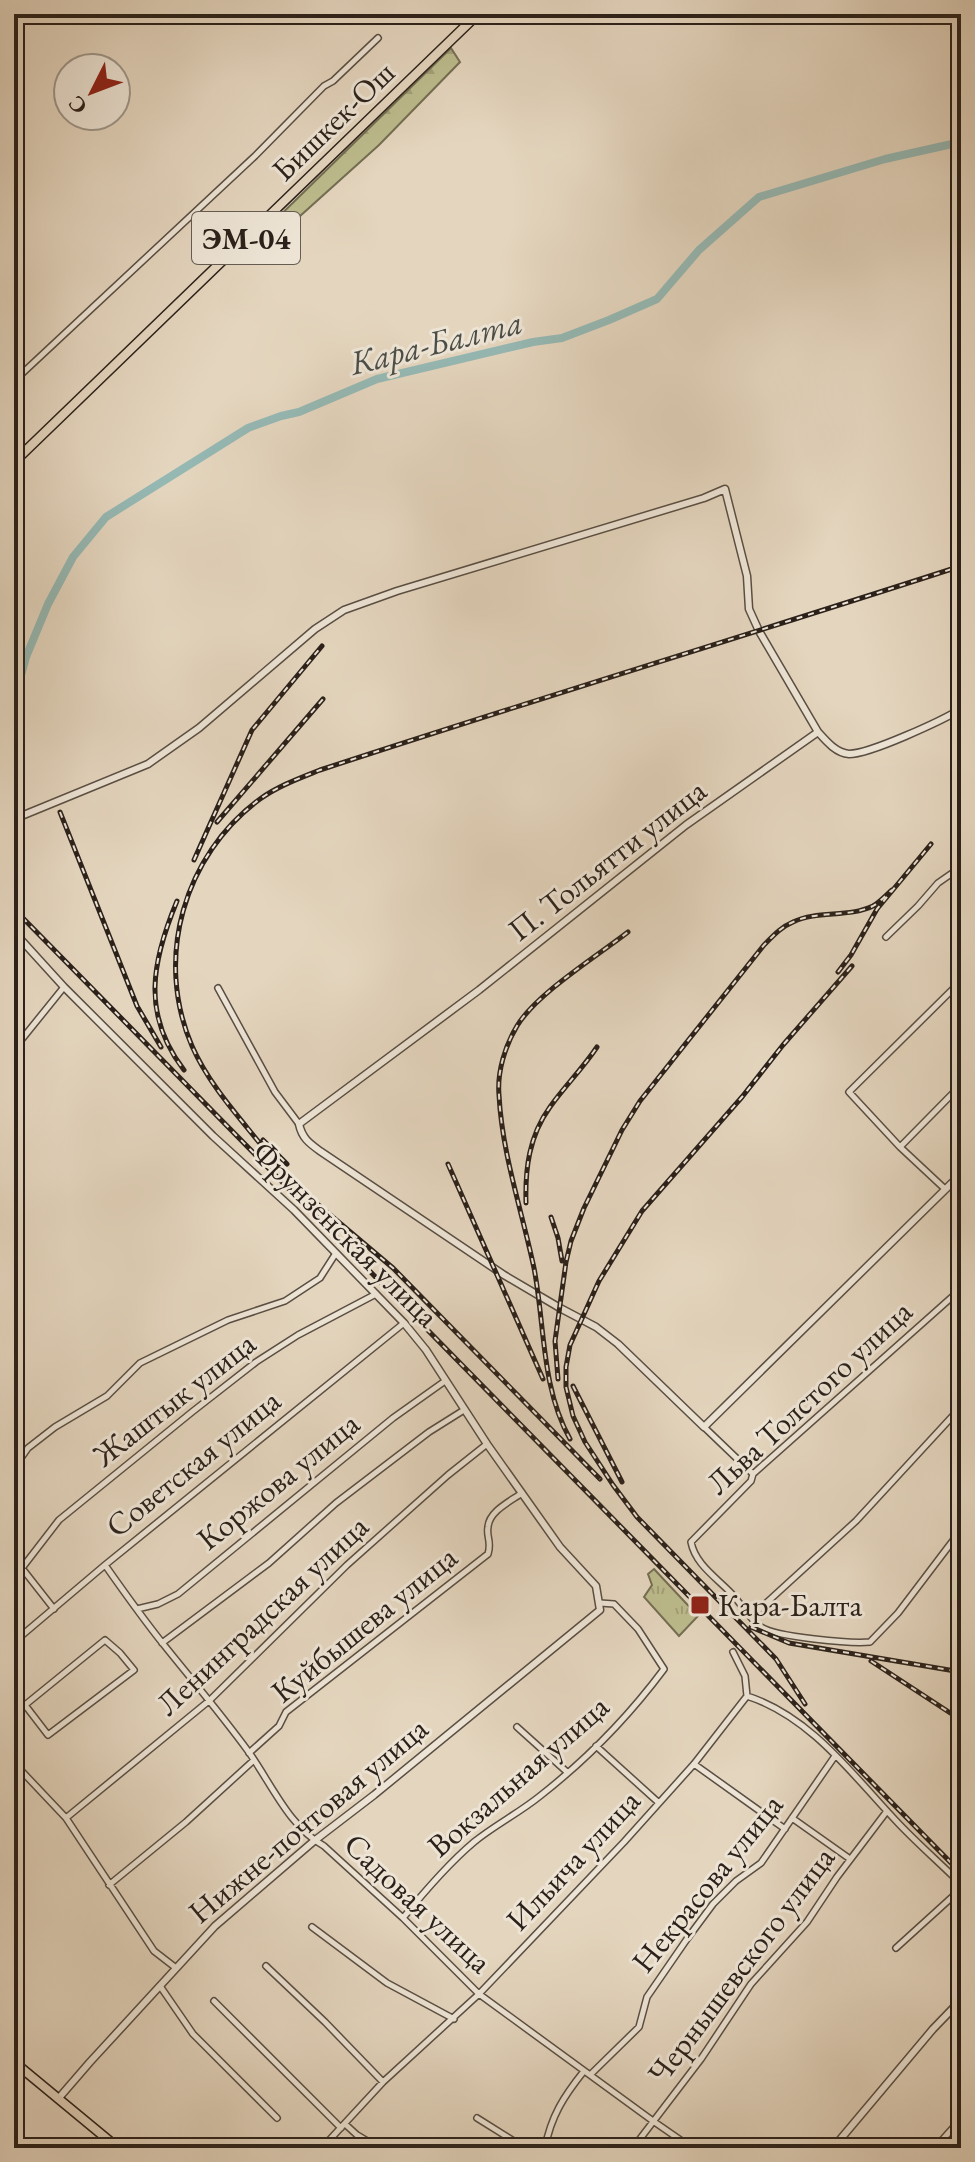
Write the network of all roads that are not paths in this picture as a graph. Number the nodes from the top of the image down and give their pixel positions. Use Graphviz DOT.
graph roads {
  1 [pos="478,14"];
  2 [pos="378,38"];
  3 [pos="14,381"];
  4 [pos="14,462"];
  5 [pos="961,709"];
  6 [pos="818,732"];
  7 [pos="14,819"];
  8 [pos="961,867"];
  9 [pos="14,932"];
  10 [pos="886,937"];
  11 [pos="961,981"];
  12 [pos="64,987"];
  13 [pos="218,988"];
  14 [pos="14,1049"];
  15 [pos="961,1085"];
  16 [pos="299,1124"];
  17 [pos="900,1147"];
  18 [pos="961,1174"];
  19 [pos="945,1189"];
  20 [pos="337,1252"];
  21 [pos="961,1289"];
  22 [pos="377,1293"];
  23 [pos="404,1323"];
  24 [pos="445,1381"];
  25 [pos="961,1407"];
  26 [pos="464,1410"];
  27 [pos="704,1427"];
  28 [pos="487,1444"];
  29 [pos="14,1468"];
  30 [pos="753,1474"];
  31 [pos="522,1493"];
  32 [pos="961,1530"];
  33 [pos="14,1558"];
  34 [pos="105,1565"];
  35 [pos="22,1568"];
  36 [pos="600,1603"];
  37 [pos="54,1609"];
  38 [pos="137,1609"];
  39 [pos="751,1617"];
  40 [pos="14,1642"];
  41 [pos="162,1643"];
  42 [pos="733,1652"];
  43 [pos="664,1669"];
  44 [pos="747,1696"];
  45 [pos="210,1700"];
  46 [pos="25,1705"];
  47 [pos="14,1714"];
  48 [pos="517,1727"];
  49 [pos="596,1746"];
  50 [pos="249,1753"];
  51 [pos="835,1756"];
  52 [pos="254,1760"];
  53 [pos="14,1763"];
  54 [pos="694,1764"];
  55 [pos="567,1772"];
  56 [pos="659,1803"];
  57 [pos="887,1811"];
  58 [pos="66,1818"];
  59 [pos="792,1818"];
  60 [pos="785,1829"];
  61 [pos="314,1841"];
  62 [pos="850,1859"];
  63 [pos="109,1885"];
  64 [pos="961,1886"];
  65 [pos="403,1918"];
  66 [pos="312,1927"];
  67 [pos="896,1948"];
  68 [pos="266,1966"];
  69 [pos="176,1968"];
  70 [pos="160,1986"];
  71 [pos="479,1994"];
  72 [pos="961,2000"];
  73 [pos="214,2001"];
  74 [pos="454,2019"];
  75 [pos="14,2062"];
  76 [pos="587,2073"];
  77 [pos="383,2082"];
  78 [pos="61,2096"];
  79 [pos="277,2118"];
  80 [pos="477,2118"];
  81 [pos="961,2119"];
  82 [pos="653,2121"];
  83 [pos="343,2126"];
  84 [pos="118,2148"];
  85 [pos="322,2148"];
  86 [pos="379,2148"];
  87 [pos="525,2148"];
  88 [pos="545,2148"];
  89 [pos="633,2148"];
  90 [pos="692,2148"];
  91 [pos="833,2148"];
  92 [pos="935,2148"];
  1 -- 4 [label="highway, Бишкек-Ош / ЭМ-04"];
  2 -- 3 [label="street"];
  5 -- 6 [label="street"];
  6 -- 7 [label="street"];
  6 -- 16 [label="street, П. Тольятти улица"];
  8 -- 10 [label="street"];
  9 -- 12 [label="street, Фрунзенская улица"];
  11 -- 17 [label="street"];
  12 -- 14 [label="street"];
  12 -- 20 [label="street, Фрунзенская улица"];
  13 -- 16 [label="street"];
  15 -- 17 [label="street"];
  16 -- 27 [label="street"];
  17 -- 19 [label="street"];
  18 -- 19 [label="street"];
  19 -- 27 [label="street"];
  20 -- 22 [label="street, Фрунзенская улица"];
  20 -- 29 [label="street"];
  21 -- 30 [label="street, Льва Толстого улица"];
  22 -- 23 [label="street, Фрунзенская улица"];
  22 -- 35 [label="street, Жаштык улица"];
  23 -- 24 [label="street, Фрунзенская улица"];
  23 -- 34 [label="street, Советская улица"];
  24 -- 26 [label="street, Фрунзенская улица"];
  24 -- 38 [label="street, Коржова улица"];
  25 -- 39 [label="street"];
  26 -- 28 [label="street, Фрунзенская улица"];
  26 -- 41 [label="street"];
  27 -- 30 [label="street"];
  28 -- 31 [label="street, Фрунзенская улица"];
  28 -- 45 [label="street, Ленинградская улица"];
  30 -- 39 [label="street, Льва Толстого улица"];
  31 -- 36 [label="street, Фрунзенская улица"];
  31 -- 50 [label="street, Куйбышева улица"];
  32 -- 39 [label="street"];
  33 -- 35 [label="street"];
  34 -- 37 [label="street, Советская улица"];
  34 -- 38 [label="street, Садовая улица"];
  35 -- 37 [label="street"];
  36 -- 43 [label="street, Фрунзенская улица"];
  36 -- 61 [label="street, Нижне-почтовая улица"];
  37 -- 40 [label="street, Советская улица"];
  38 -- 41 [label="street, Садовая улица"];
  41 -- 45 [label="street, Садовая улица"];
  42 -- 44 [label="street"];
  43 -- 49 [label="street, Вокзальная улица"];
  44 -- 51 [label="street"];
  44 -- 54 [label="street, Ильича улица"];
  45 -- 50 [label="street, Садовая улица"];
  45 -- 58 [label="street, Ленинградская улица"];
  46 -- 46 [label="street"];
  46 -- 47 [label="street"];
  48 -- 55 [label="street"];
  49 -- 55 [label="street, Вокзальная улица"];
  49 -- 56 [label="street"];
  50 -- 52 [label="street, Садовая улица"];
  51 -- 57 [label="street"];
  51 -- 59 [label="street, Некрасова улица"];
  52 -- 61 [label="street, Садовая улица"];
  52 -- 63 [label="street"];
  53 -- 58 [label="street"];
  54 -- 56 [label="street, Ильича улица"];
  54 -- 60 [label="street"];
  55 -- 65 [label="street, Вокзальная улица"];
  56 -- 71 [label="street, Ильича улица"];
  57 -- 62 [label="street, Чернышевского улица"];
  57 -- 64 [label="street"];
  58 -- 63 [label="street"];
  59 -- 60 [label="street, Некрасова улица"];
  59 -- 62 [label="street"];
  60 -- 76 [label="street, Некрасова улица"];
  61 -- 65 [label="street, Садовая улица"];
  61 -- 69 [label="street, Нижне-почтовая улица"];
  62 -- 82 [label="street, Чернышевского улица"];
  63 -- 69 [label="street"];
  64 -- 67 [label="street"];
  65 -- 71 [label="street, Садовая улица"];
  66 -- 74 [label="street"];
  68 -- 77 [label="street"];
  69 -- 70 [label="street, Нижне-почтовая улица"];
  70 -- 78 [label="street, Нижне-почтовая улица"];
  70 -- 79 [label="street"];
  71 -- 74 [label="street, Ильича улица"];
  71 -- 76 [label="street, Садовая улица"];
  72 -- 91 [label="street"];
  73 -- 83 [label="street"];
  74 -- 77 [label="street, Ильича улица"];
  75 -- 78 [label="highway"];
  76 -- 82 [label="street, Садовая улица"];
  76 -- 88 [label="street, Некрасова улица"];
  77 -- 83 [label="street, Ильича улица"];
  78 -- 84 [label="highway"];
  80 -- 87 [label="street"];
  81 -- 92 [label="street"];
  82 -- 89 [label="street, Чернышевского улица"];
  82 -- 90 [label="street, Садовая улица"];
  83 -- 85 [label="street, Ильича улица"];
  83 -- 86 [label="street"];
}
